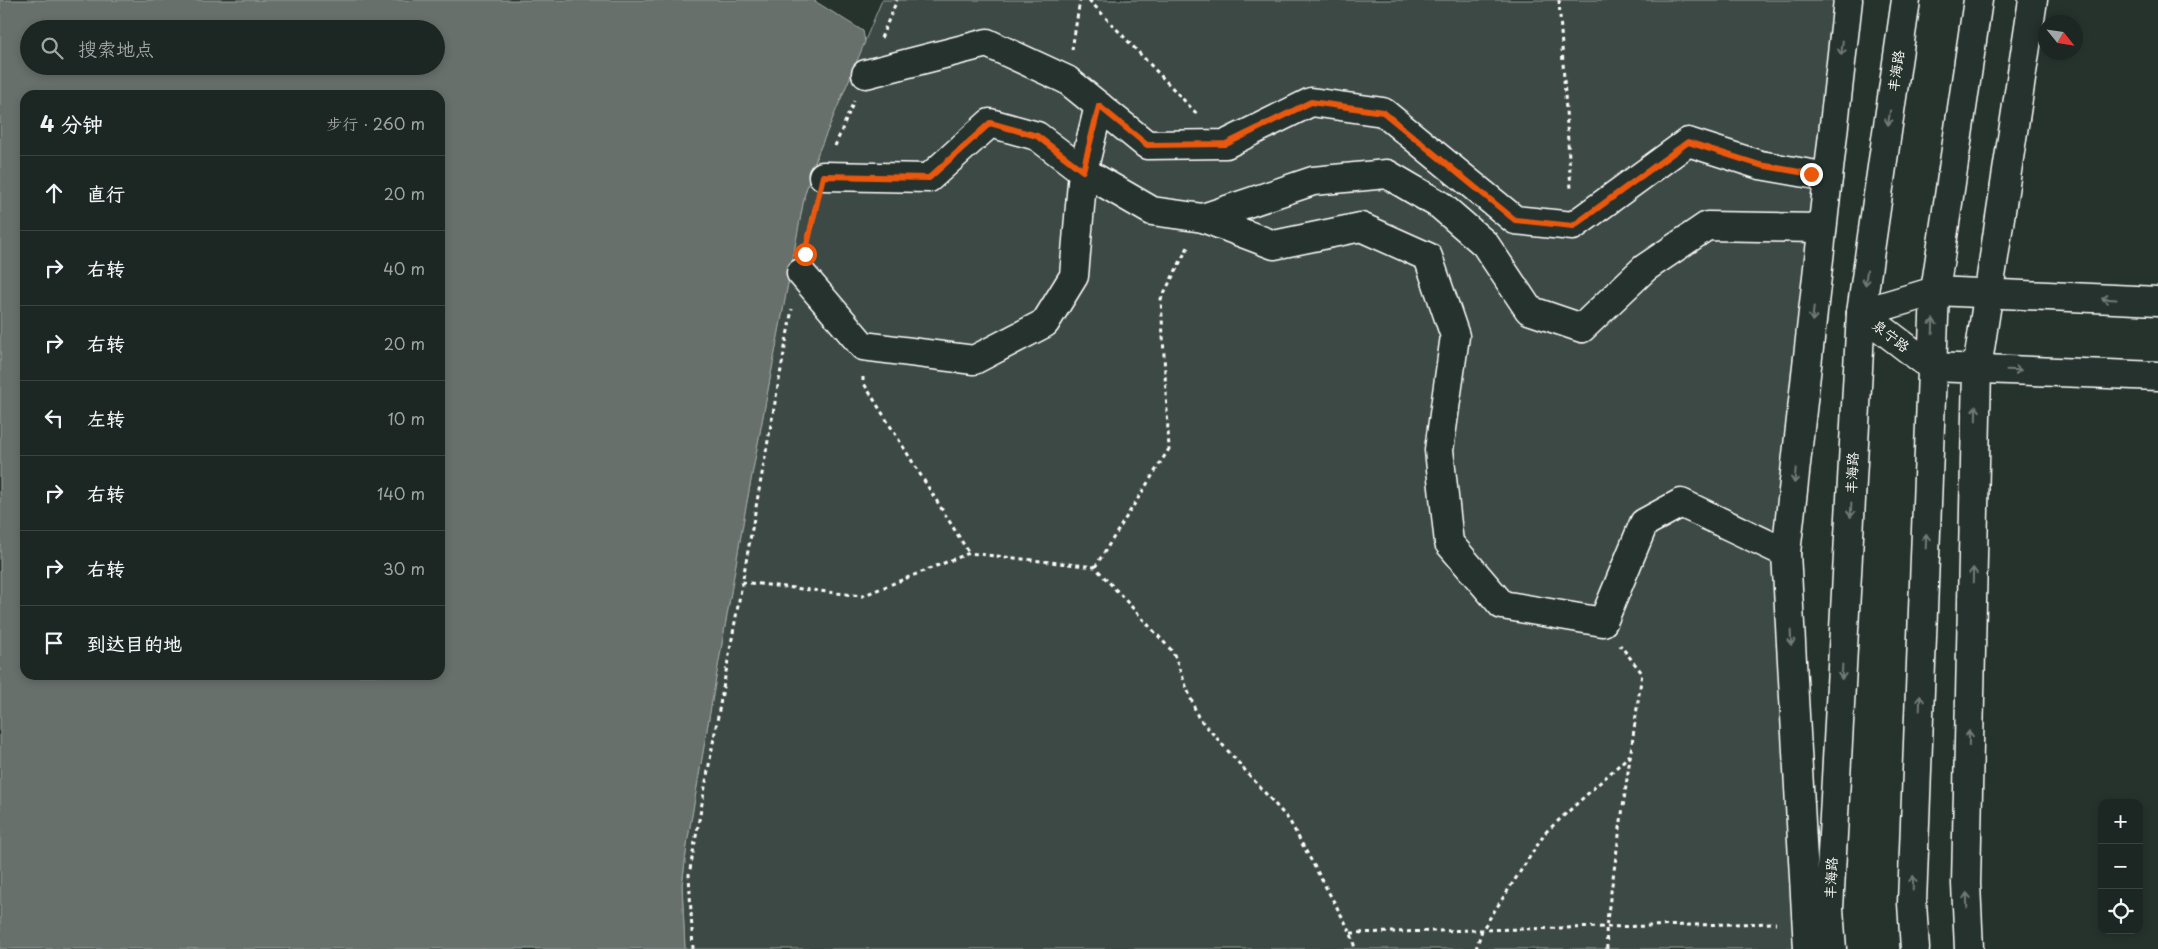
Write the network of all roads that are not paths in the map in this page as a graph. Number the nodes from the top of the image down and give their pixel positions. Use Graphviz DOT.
graph roads {
  1 [pos="1848,0"];
  2 [pos="1906,0"];
  3 [pos="1978,0"];
  4 [pos="2033,0"];
  5 [pos="866,74"];
  6 [pos="1099,106"];
  7 [pos="1083,171"];
  8 [pos="823,176"];
  9 [pos="1828,177"];
  10 [pos="1203,218"];
  11 [pos="1822,228"];
  12 [pos="801,273"];
  13 [pos="1935,291"];
  14 [pos="1989,293"];
  15 [pos="2158,302"];
  16 [pos="1861,313"];
  17 [pos="1932,367"];
  18 [pos="1977,369"];
  19 [pos="2158,376"];
  20 [pos="1786,553"];
  21 [pos="1808,949"];
  22 [pos="1832,949"];
  23 [pos="1915,949"];
  24 [pos="1969,949"];
  1 -- 9 [label="street, one-way"];
  2 -- 16 [label="street, 丰海路, one-way"];
  3 -- 13 [label="street"];
  4 -- 14 [label="street"];
  5 -- 6 [label="street"];
  6 -- 7 [label="street"];
  6 -- 9 [label="street"];
  7 -- 8 [label="street"];
  7 -- 10 [label="street"];
  7 -- 12 [label="street"];
  9 -- 11 [label="street"];
  10 -- 11 [label="street"];
  10 -- 20 [label="street"];
  11 -- 20 [label="street, one-way"];
  13 -- 14 [label="street, 泉宁路"];
  13 -- 16 [label="street, 泉宁路"];
  17 -- 13 [label="street, one-way"];
  15 -- 14 [label="street, 泉宁路, one-way"];
  14 -- 18 [label="street"];
  16 -- 17 [label="street, 泉宁路"];
  16 -- 22 [label="street, 丰海路, one-way"];
  17 -- 18 [label="street"];
  23 -- 17 [label="street, one-way"];
  18 -- 19 [label="street, one-way"];
  24 -- 18 [label="street, one-way"];
  20 -- 21 [label="street, one-way"];
}
